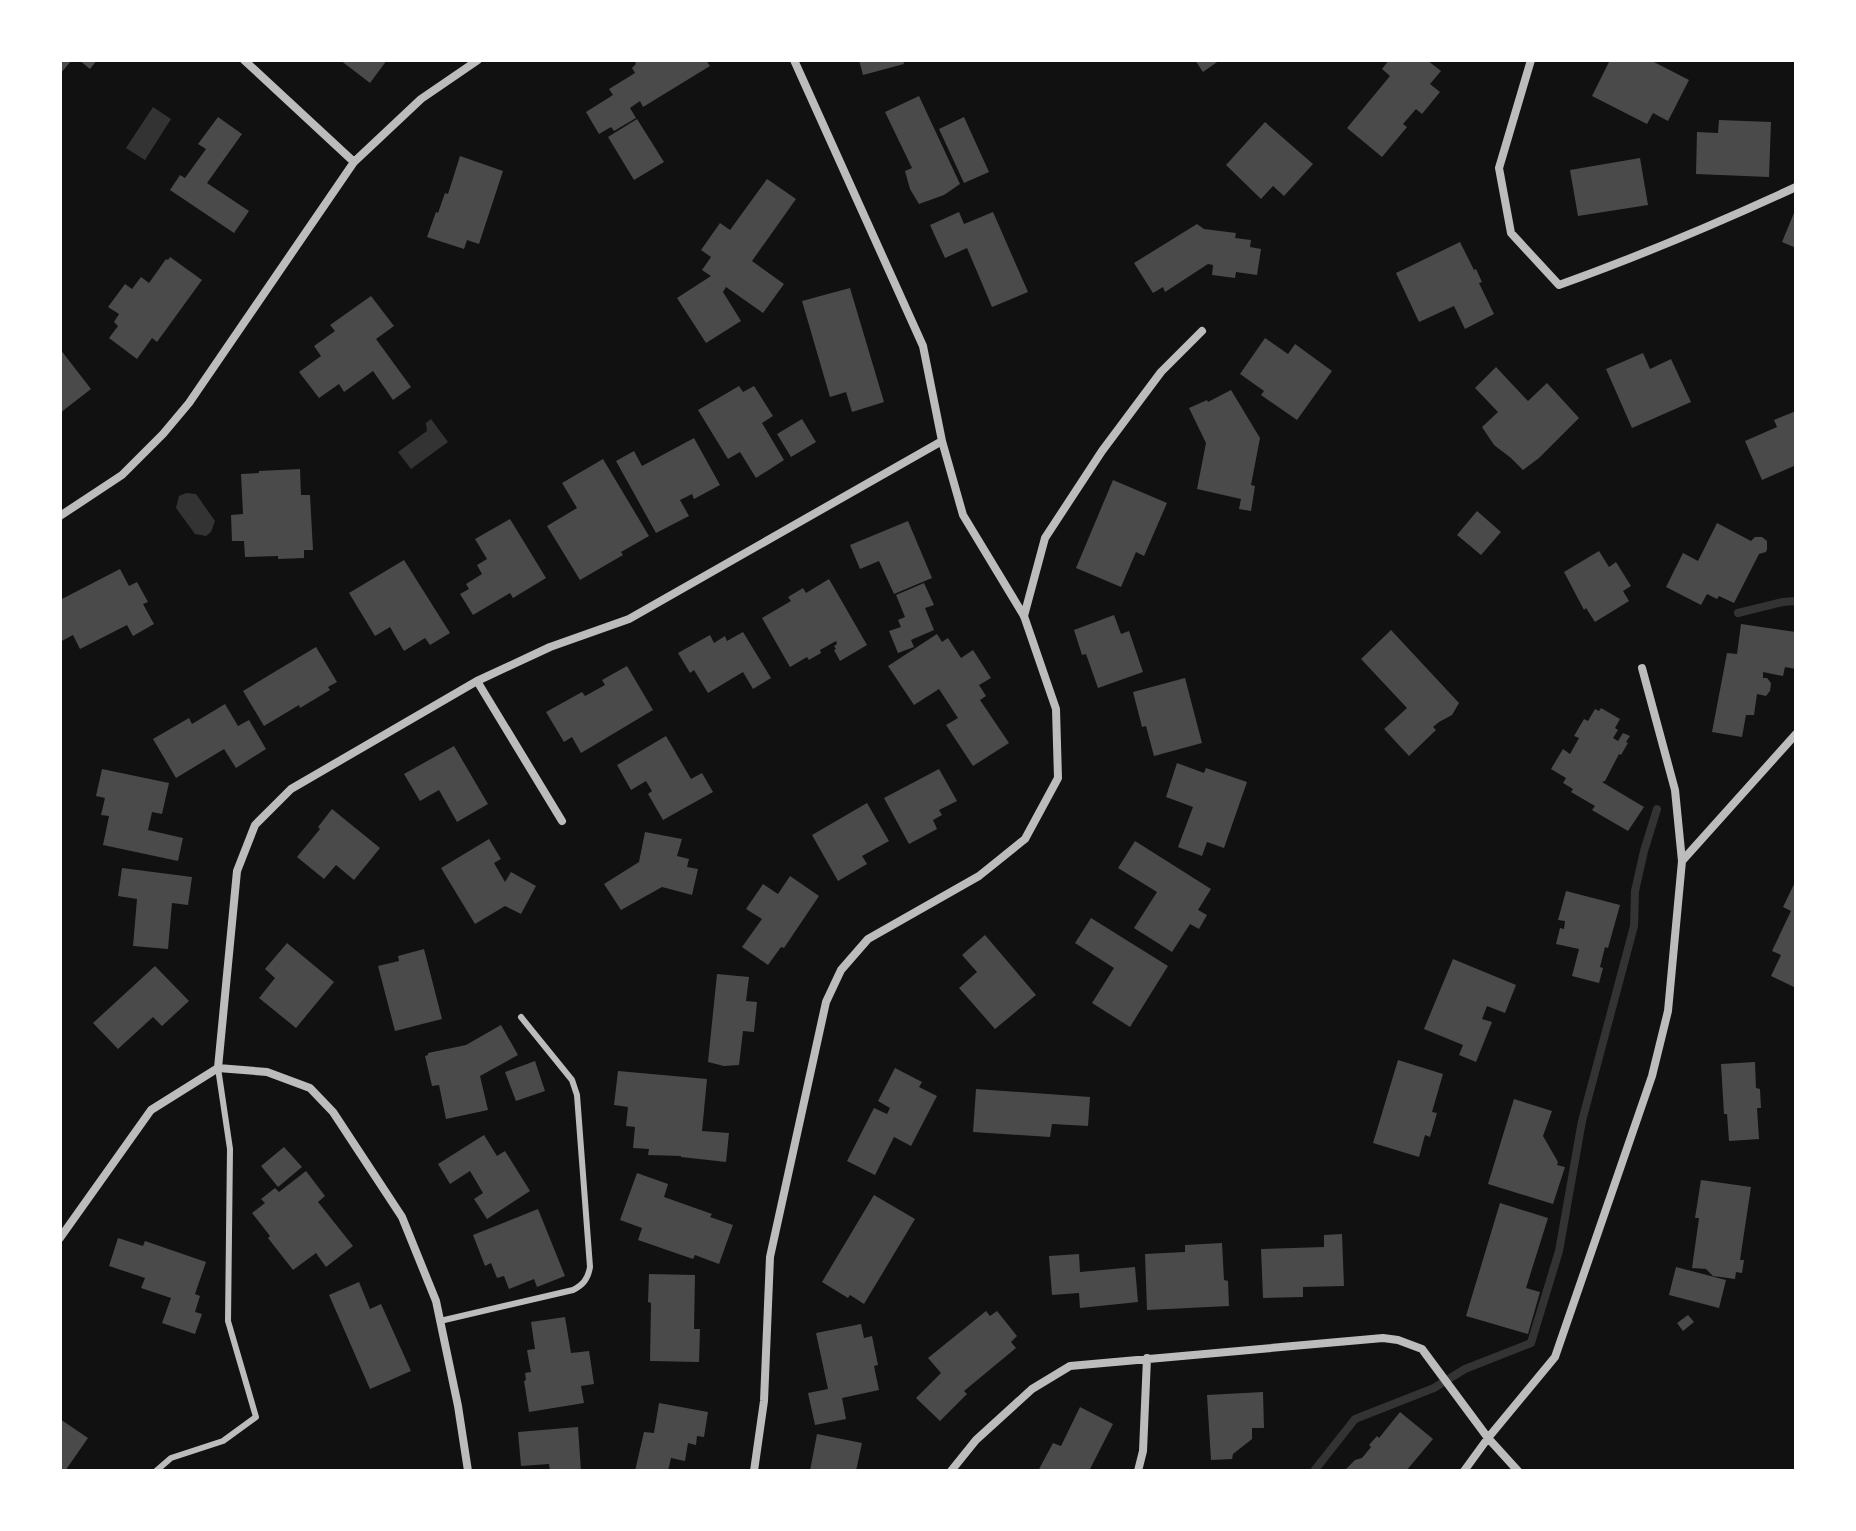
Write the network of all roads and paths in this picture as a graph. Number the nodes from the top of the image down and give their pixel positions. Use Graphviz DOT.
graph roads {
  1 [pos="244,60"];
  2 [pos="478,60"];
  3 [pos="794,60"];
  4 [pos="1531,60"];
  5 [pos="354,162"];
  6 [pos="1796,187"];
  7 [pos="1202,331"];
  8 [pos="942,441"];
  9 [pos="60,516"];
  10 [pos="1024,616"];
  11 [pos="1642,668"];
  12 [pos="477,681"];
  13 [pos="1796,734"];
  14 [pos="562,821"];
  15 [pos="1682,861"];
  16 [pos="521,1017"];
  17 [pos="218,1068"];
  18 [pos="60,1238"];
  19 [pos="440,1321"];
  20 [pos="1147,1358"];
  21 [pos="1488,1438"];
  22 [pos="156,1471"];
  23 [pos="468,1471"];
  24 [pos="754,1471"];
  25 [pos="951,1471"];
  26 [pos="1138,1471"];
  27 [pos="1464,1471"];
  28 [pos="1518,1471"];
  1 -- 5 [label="street"];
  2 -- 5 [label="street"];
  3 -- 8 [label="street"];
  4 -- 6 [label="street"];
  5 -- 9 [label="street"];
  7 -- 10 [label="street"];
  8 -- 10 [label="street"];
  8 -- 12 [label="street"];
  10 -- 24 [label="street"];
  11 -- 15 [label="street"];
  12 -- 14 [label="street"];
  12 -- 17 [label="street"];
  13 -- 15 [label="street"];
  15 -- 21 [label="street"];
  16 -- 19 [label="lane"];
  17 -- 18 [label="street"];
  17 -- 19 [label="street"];
  17 -- 22 [label="lane"];
  19 -- 23 [label="street"];
  20 -- 21 [label="street"];
  20 -- 25 [label="street"];
  20 -- 26 [label="street"];
  21 -- 27 [label="street"];
  21 -- 28 [label="street"];
}
